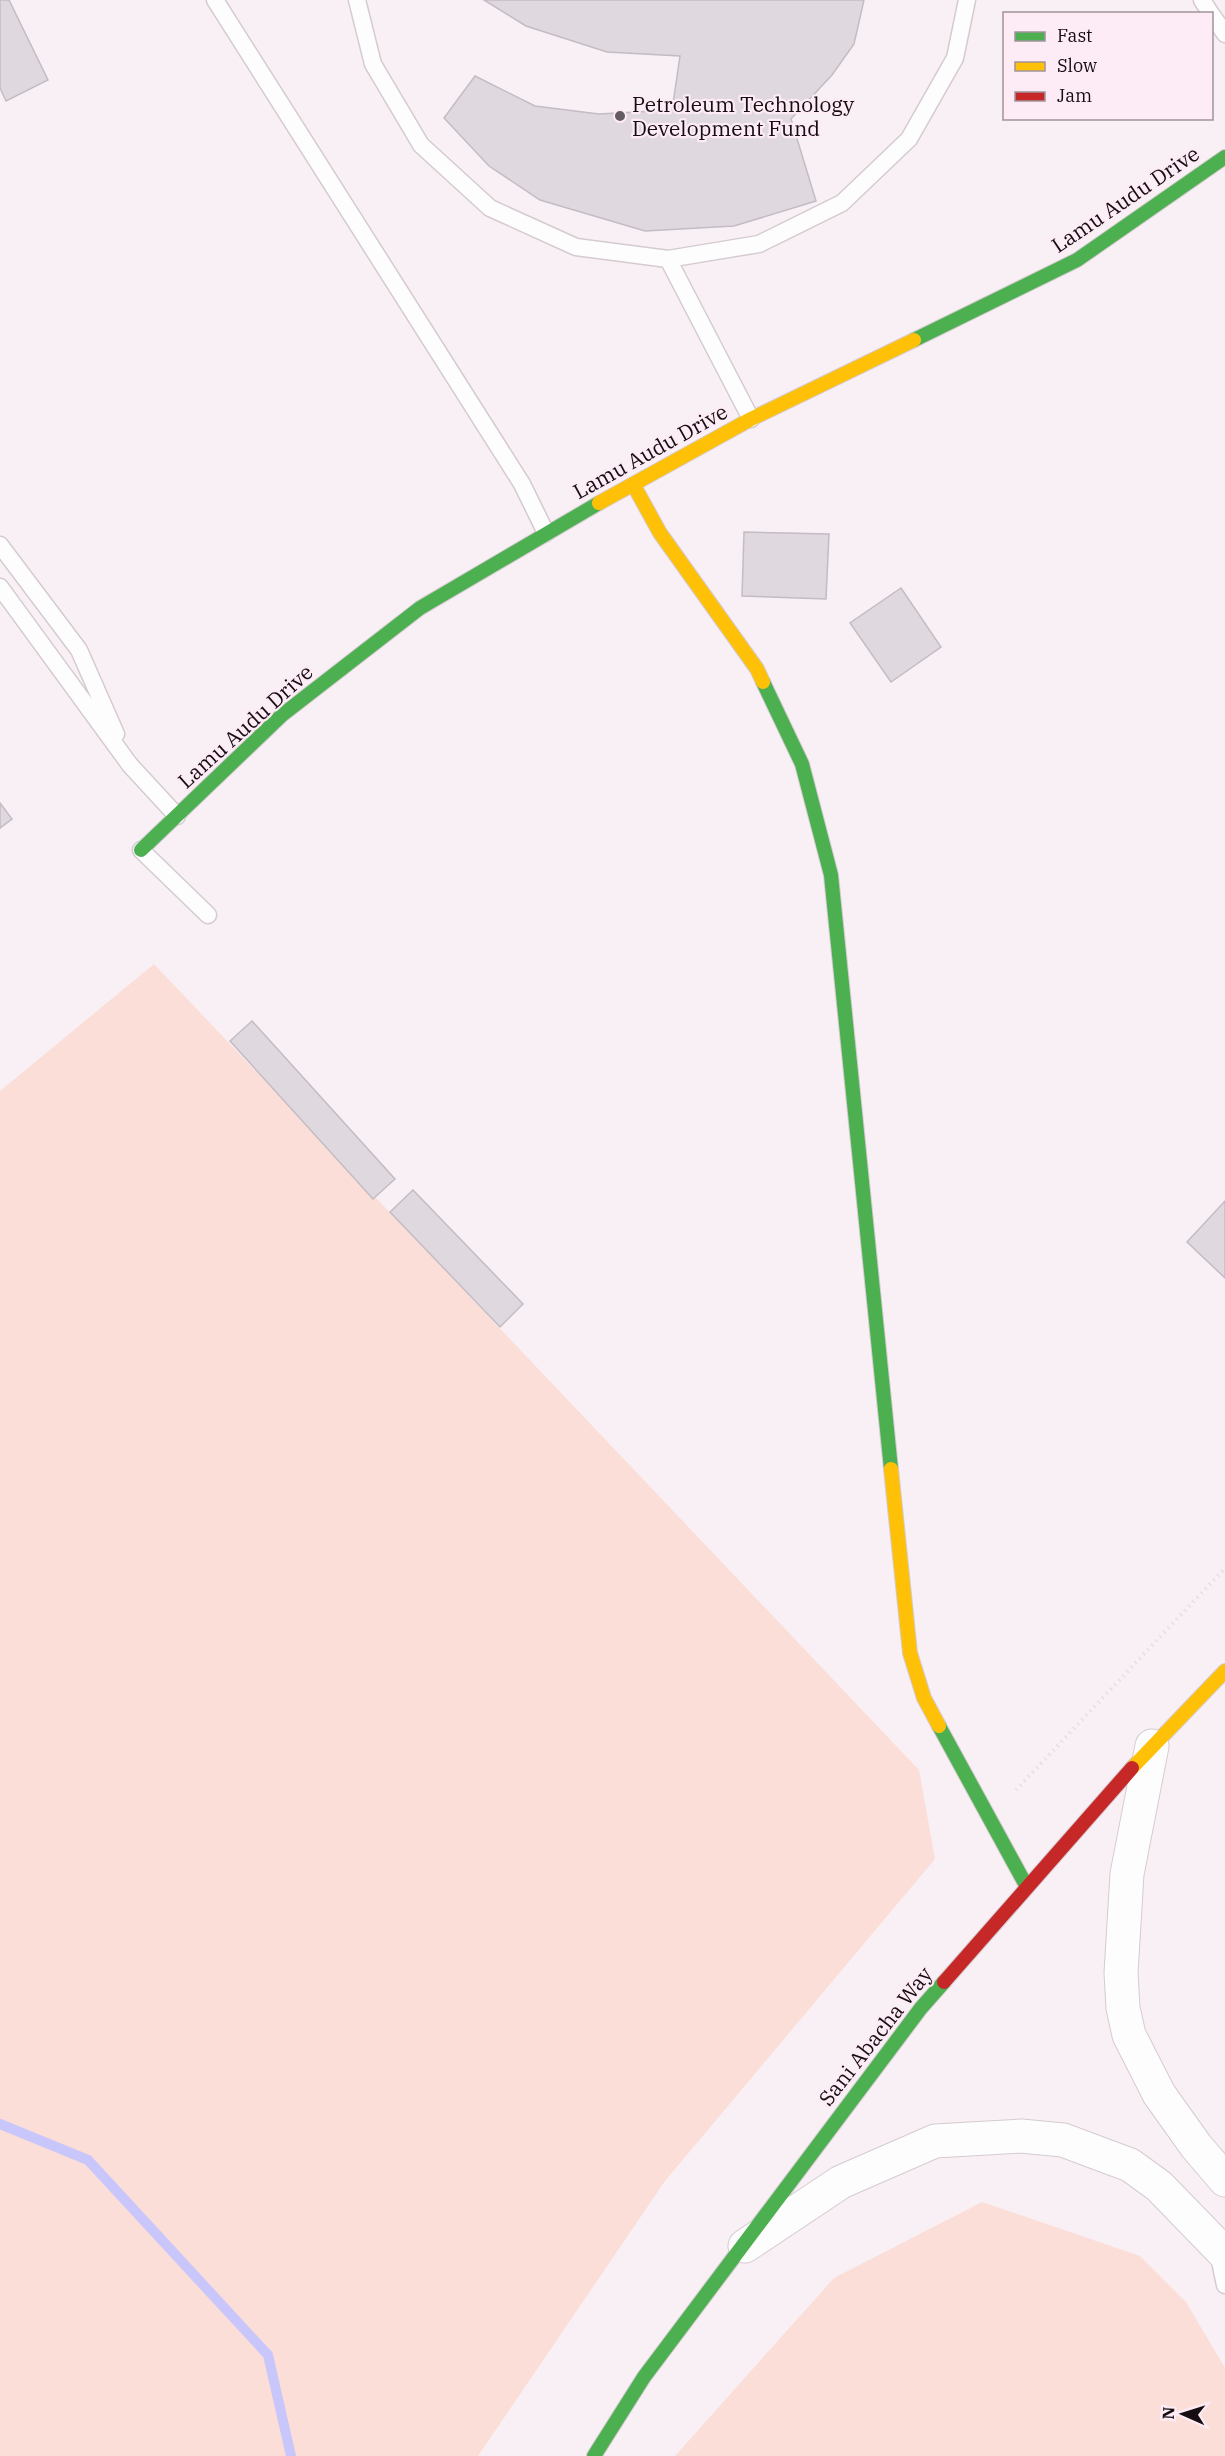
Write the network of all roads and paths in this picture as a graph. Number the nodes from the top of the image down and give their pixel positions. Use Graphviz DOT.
graph roads {
  1 [pos="215,0"];
  2 [pos="357,0"];
  3 [pos="967,0"];
  4 [pos="1213,17"];
  5 [pos="1225,34"];
  6 [pos="1225,157"];
  7 [pos="668,260"];
  8 [pos="751,419"];
  9 [pos="633,484"];
  10 [pos="546,533"];
  11 [pos="0,545"];
  12 [pos="0,587"];
  13 [pos="130,765"];
  14 [pos="177,816"];
  15 [pos="141,850"];
  16 [pos="208,915"];
  17 [pos="1225,1568"];
  18 [pos="1225,1671"];
  19 [pos="1152,1746"];
  20 [pos="989,1818"];
  21 [pos="1027,1887"];
  22 [pos="1225,2180"];
  23 [pos="741,2248"];
  24 [pos="1221,2249"];
  25 [pos="1225,2285"];
  26 [pos="594,2456"];
  1 -- 10 [label="lane"];
  2 -- 7 [label="lane"];
  3 -- 7 [label="lane"];
  4 -- 5 [label="lane"];
  6 -- 8 [label="main road, Lamu Audu Drive"];
  7 -- 8 [label="lane"];
  8 -- 9 [label="main road, Lamu Audu Drive"];
  9 -- 10 [label="main road, Lamu Audu Drive"];
  9 -- 20 [label="main road"];
  10 -- 14 [label="main road, Lamu Audu Drive"];
  11 -- 13 [label="lane"];
  12 -- 13 [label="lane"];
  13 -- 14 [label="lane"];
  14 -- 15 [label="main road, Lamu Audu Drive"];
  15 -- 16 [label="lane"];
  17 -- 20 [label="path"];
  18 -- 19 [label="main road, Sani Abacha Way"];
  19 -- 21 [label="main road, Sani Abacha Way"];
  19 -- 22 [label="street"];
  20 -- 21 [label="main road"];
  21 -- 23 [label="main road, Sani Abacha Way"];
  23 -- 24 [label="street"];
  23 -- 26 [label="main road, Sani Abacha Way"];
  24 -- 25 [label="lane"];
}
